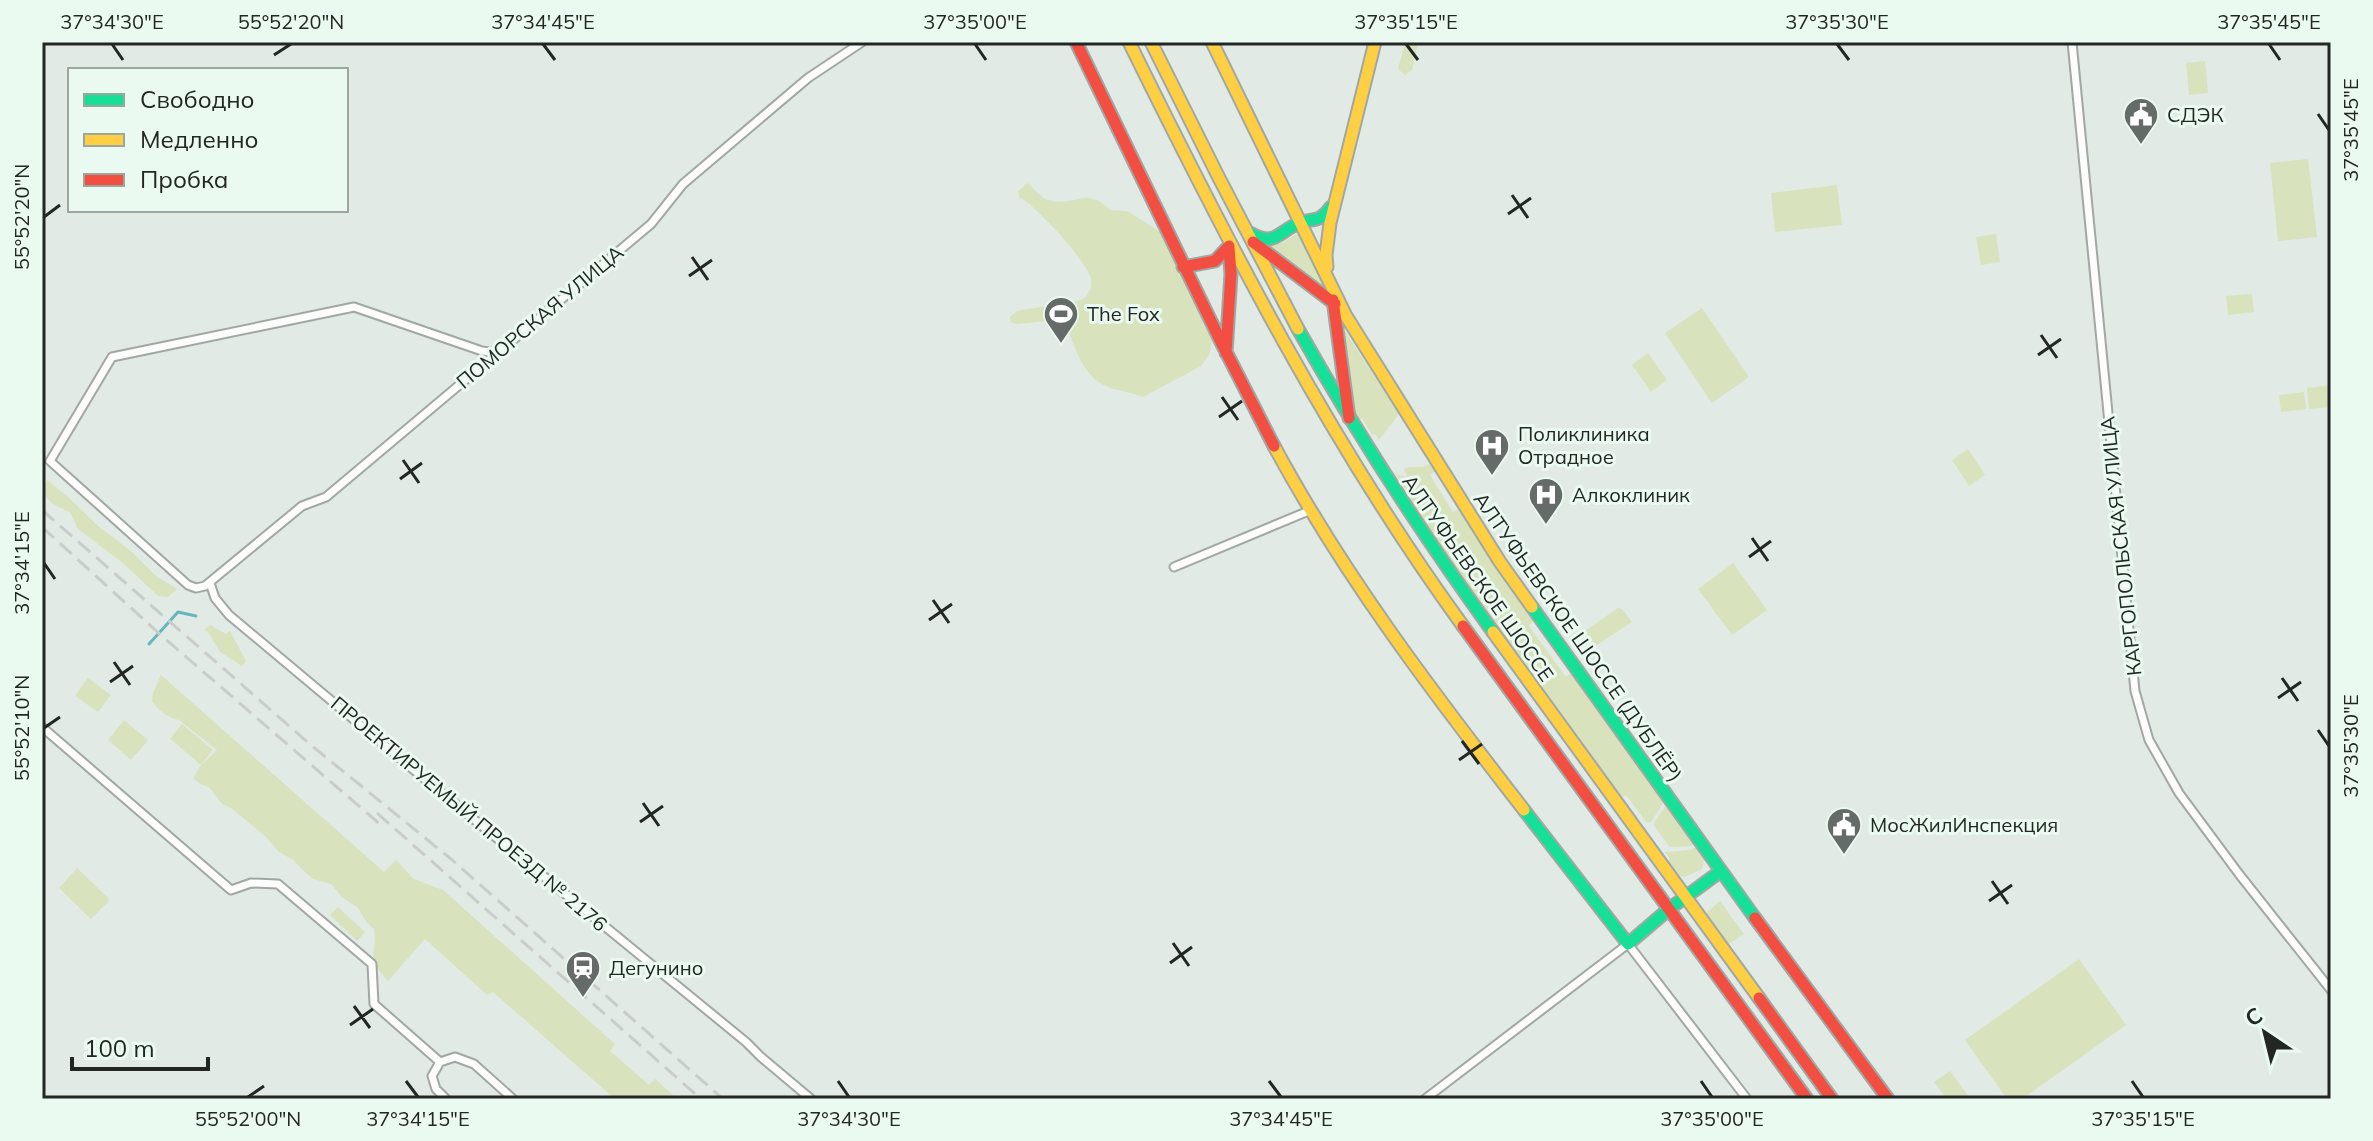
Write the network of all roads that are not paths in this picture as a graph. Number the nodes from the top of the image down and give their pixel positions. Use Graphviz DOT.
graph roads {
  1 [pos="862,42"];
  2 [pos="1076,42"];
  3 [pos="1129,42"];
  4 [pos="1151,42"];
  5 [pos="1212,42"];
  6 [pos="1375,42"];
  7 [pos="2072,42"];
  8 [pos="1335,199"];
  9 [pos="1299,222"];
  10 [pos="1243,229"];
  11 [pos="1229,246"];
  12 [pos="1183,267"];
  13 [pos="1328,279"];
  14 [pos="1334,303"];
  15 [pos="1346,316"];
  16 [pos="496,353"];
  17 [pos="1226,355"];
  18 [pos="1349,418"];
  19 [pos="1311,510"];
  20 [pos="1174,567"];
  21 [pos="210,583"];
  22 [pos="42,727"];
  23 [pos="1721,871"];
  24 [pos="1685,897"];
  25 [pos="1669,909"];
  26 [pos="1628,944"];
  27 [pos="2331,990"];
  28 [pos="440,1062"];
  29 [pos="446,1099"];
  30 [pos="513,1099"];
  31 [pos="811,1099"];
  32 [pos="1425,1099"];
  33 [pos="1747,1099"];
  34 [pos="1807,1099"];
  35 [pos="1832,1099"];
  36 [pos="1888,1099"];
  1 -- 16 [label="street, ПОМОРСКАЯ УЛИЦА"];
  2 -- 12 [label="main road"];
  3 -- 11 [label="main road, АЛТУФЬЕВСКОЕ ШОССЕ"];
  4 -- 10 [label="main road, АЛТУФЬЕВСКОЕ ШОССЕ"];
  5 -- 9 [label="main road, АЛТУФЬЕВСКОЕ ШОССЕ (ДУБЛЁР)"];
  6 -- 8 [label="main road"];
  7 -- 27 [label="street, КАРГОПОЛЬСКАЯ УЛИЦА"];
  8 -- 9 [label="main road"];
  8 -- 13 [label="main road"];
  9 -- 10 [label="main road"];
  9 -- 13 [label="main road, АЛТУФЬЕВСКОЕ ШОССЕ (ДУБЛЁР)"];
  10 -- 14 [label="main road"];
  10 -- 18 [label="main road, АЛТУФЬЕВСКОЕ ШОССЕ"];
  11 -- 12 [label="main road"];
  11 -- 17 [label="main road"];
  11 -- 25 [label="main road, АЛТУФЬЕВСКОЕ ШОССЕ"];
  12 -- 17 [label="main road"];
  13 -- 14 [label="main road"];
  13 -- 15 [label="main road, АЛТУФЬЕВСКОЕ ШОССЕ (ДУБЛЁР)"];
  14 -- 15 [label="main road"];
  14 -- 18 [label="main road"];
  15 -- 23 [label="main road, АЛТУФЬЕВСКОЕ ШОССЕ (ДУБЛЁР)"];
  16 -- 21 [label="street, ПОМОРСКАЯ УЛИЦА"];
  16 -- 21 [label="street"];
  17 -- 19 [label="main road"];
  18 -- 24 [label="main road, АЛТУФЬЕВСКОЕ ШОССЕ"];
  19 -- 20 [label="street"];
  19 -- 26 [label="main road"];
  21 -- 31 [label="street, ПРОЕКТИРУЕМЫЙ ПРОЕЗД № 2176"];
  22 -- 28 [label="street"];
  23 -- 24 [label="main road"];
  23 -- 36 [label="main road, АЛТУФЬЕВСКОЕ ШОССЕ (ДУБЛЁР)"];
  24 -- 25 [label="main road"];
  24 -- 35 [label="main road, АЛТУФЬЕВСКОЕ ШОССЕ"];
  25 -- 26 [label="main road"];
  25 -- 34 [label="main road, АЛТУФЬЕВСКОЕ ШОССЕ"];
  26 -- 32 [label="street"];
  26 -- 33 [label="street"];
  28 -- 29 [label="street"];
  28 -- 30 [label="street"];
}
